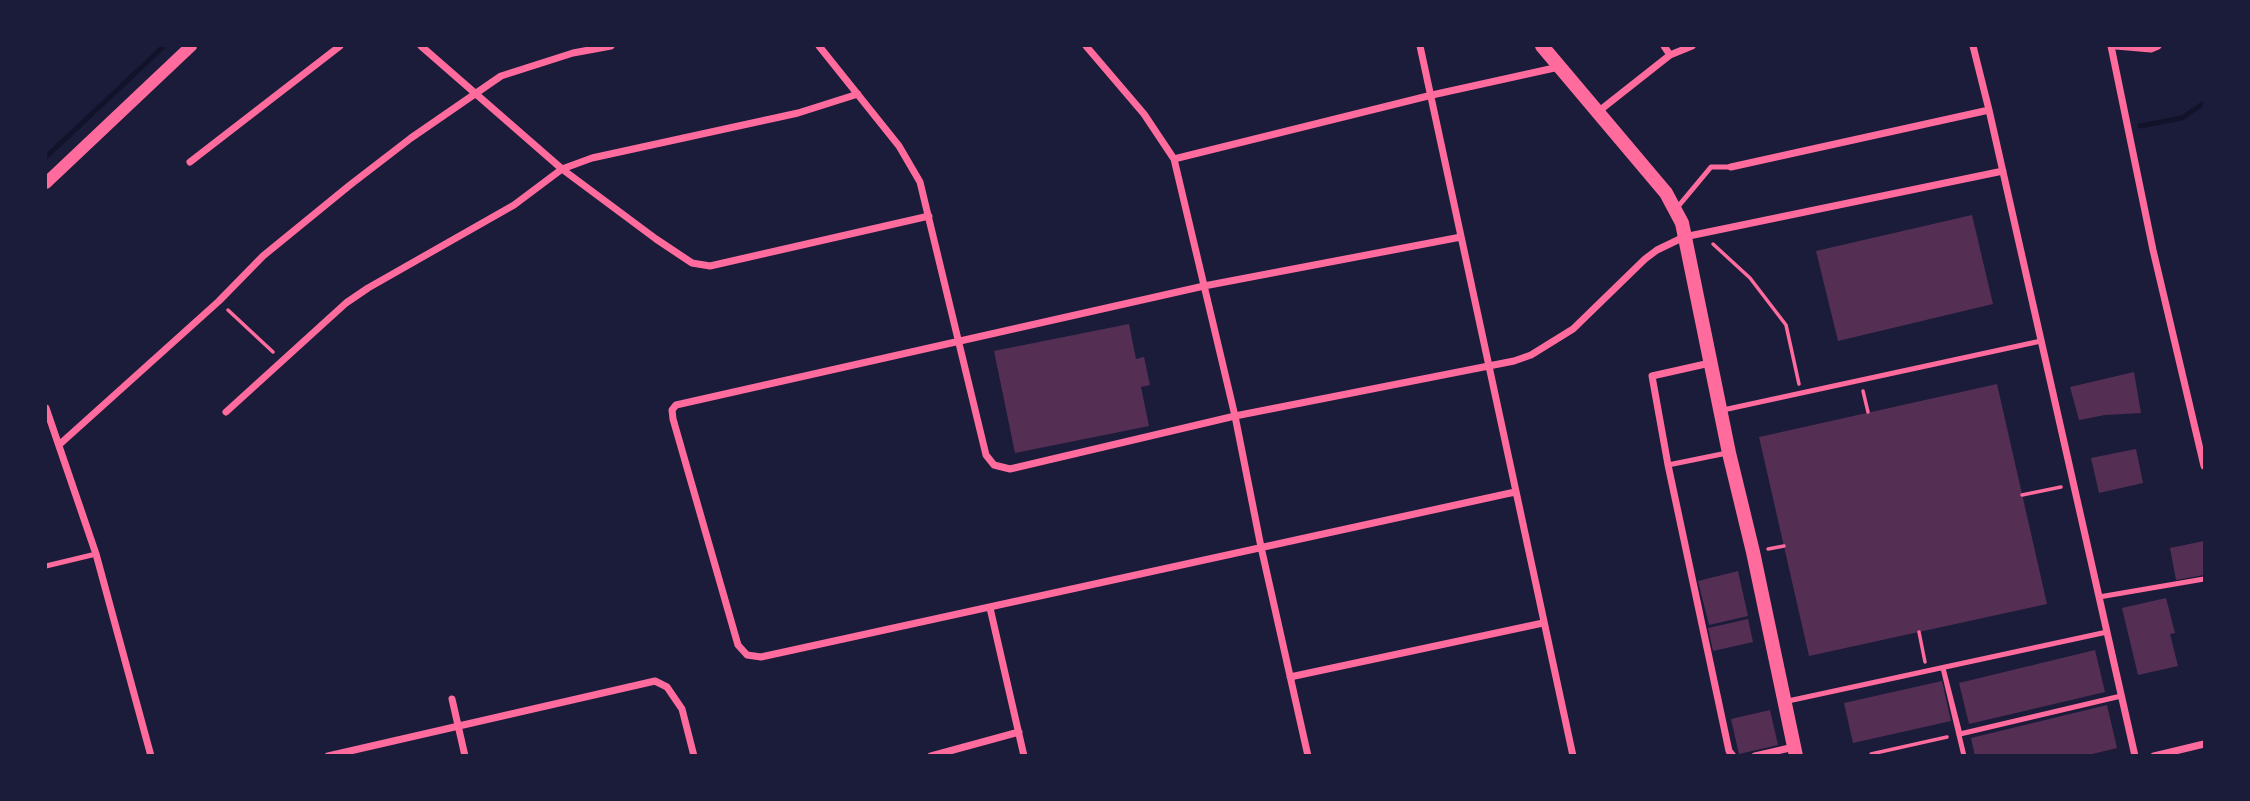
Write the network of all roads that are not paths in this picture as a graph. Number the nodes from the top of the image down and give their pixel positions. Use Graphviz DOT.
graph roads {
  1 [pos="191,46"];
  2 [pos="340,46"];
  3 [pos="421,46"];
  4 [pos="611,46"];
  5 [pos="818,46"];
  6 [pos="1086,46"];
  7 [pos="1420,46"];
  8 [pos="1542,46"];
  9 [pos="1664,46"];
  10 [pos="1692,46"];
  11 [pos="1973,46"];
  12 [pos="2110,46"];
  13 [pos="2116,46"];
  14 [pos="2158,46"];
  15 [pos="1670,55"];
  16 [pos="1559,67"];
  17 [pos="475,93"];
  18 [pos="859,94"];
  19 [pos="1432,95"];
  20 [pos="1989,110"];
  21 [pos="1599,111"];
  22 [pos="1174,159"];
  23 [pos="190,162"];
  24 [pos="1731,167"];
  25 [pos="562,169"];
  26 [pos="2003,171"];
  27 [pos="46,183"];
  28 [pos="1676,209"];
  29 [pos="929,216"];
  30 [pos="1461,237"];
  31 [pos="1684,237"];
  32 [pos="1204,286"];
  33 [pos="960,341"];
  34 [pos="2041,341"];
  35 [pos="1710,363"];
  36 [pos="1488,368"];
  37 [pos="46,408"];
  38 [pos="1720,410"];
  39 [pos="226,412"];
  40 [pos="1235,415"];
  41 [pos="60,444"];
  42 [pos="1729,453"];
  43 [pos="2204,464"];
  44 [pos="1668,465"];
  45 [pos="1515,492"];
  46 [pos="1261,547"];
  47 [pos="96,554"];
  48 [pos="46,566"];
  49 [pos="2204,579"];
  50 [pos="2099,597"];
  51 [pos="990,608"];
  52 [pos="1543,623"];
  53 [pos="2107,632"];
  54 [pos="1943,668"];
  55 [pos="1290,677"];
  56 [pos="2121,696"];
  57 [pos="452,699"];
  58 [pos="1784,702"];
  59 [pos="458,727"];
  60 [pos="1019,732"];
  61 [pos="2204,744"];
  62 [pos="1795,751"];
  63 [pos="151,755"];
  64 [pos="328,755"];
  65 [pos="465,755"];
  66 [pos="694,755"];
  67 [pos="931,755"];
  68 [pos="1024,755"];
  69 [pos="1308,755"];
  70 [pos="1573,755"];
  71 [pos="1733,755"];
  72 [pos="1755,755"];
  73 [pos="1964,755"];
  74 [pos="2134,755"];
  75 [pos="2154,755"];
  1 -- 27 [label="street"];
  2 -- 23 [label="street"];
  3 -- 17 [label="street"];
  4 -- 17 [label="street"];
  5 -- 18 [label="street"];
  6 -- 22 [label="street"];
  7 -- 19 [label="street"];
  8 -- 16 [label="main road"];
  9 -- 15 [label="street"];
  10 -- 15 [label="street"];
  11 -- 20 [label="street"];
  12 -- 43 [label="street"];
  13 -- 14 [label="street"];
  15 -- 21 [label="street"];
  16 -- 19 [label="street"];
  16 -- 21 [label="main road"];
  17 -- 25 [label="street"];
  17 -- 41 [label="street"];
  18 -- 25 [label="street"];
  18 -- 29 [label="street"];
  19 -- 22 [label="street"];
  19 -- 30 [label="street"];
  20 -- 24 [label="street"];
  20 -- 26 [label="street"];
  21 -- 28 [label="main road"];
  22 -- 32 [label="street"];
  24 -- 28 [label="lane"];
  25 -- 29 [label="street"];
  25 -- 39 [label="street"];
  26 -- 31 [label="street"];
  26 -- 34 [label="street"];
  28 -- 31 [label="main road"];
  29 -- 33 [label="street"];
  30 -- 32 [label="street"];
  30 -- 36 [label="street"];
  31 -- 35 [label="main road"];
  31 -- 36 [label="street"];
  32 -- 33 [label="street"];
  32 -- 40 [label="street"];
  33 -- 40 [label="street"];
  33 -- 51 [label="street"];
  34 -- 38 [label="lane"];
  34 -- 50 [label="street"];
  35 -- 38 [label="main road"];
  35 -- 44 [label="street"];
  36 -- 40 [label="street"];
  36 -- 45 [label="street"];
  37 -- 41 [label="street"];
  38 -- 42 [label="main road"];
  40 -- 46 [label="street"];
  41 -- 47 [label="street"];
  42 -- 44 [label="lane"];
  42 -- 58 [label="main road"];
  44 -- 71 [label="street"];
  45 -- 46 [label="street"];
  45 -- 52 [label="street"];
  46 -- 51 [label="street"];
  46 -- 55 [label="street"];
  47 -- 48 [label="lane"];
  47 -- 63 [label="street"];
  49 -- 50 [label="lane"];
  50 -- 53 [label="street"];
  51 -- 60 [label="street"];
  52 -- 55 [label="street"];
  52 -- 70 [label="street"];
  53 -- 54 [label="lane"];
  53 -- 56 [label="street"];
  54 -- 56 [label="lane"];
  54 -- 58 [label="lane"];
  54 -- 73 [label="lane"];
  55 -- 69 [label="street"];
  56 -- 74 [label="street"];
  57 -- 59 [label="street"];
  58 -- 62 [label="main road"];
  59 -- 64 [label="street"];
  59 -- 65 [label="street"];
  59 -- 66 [label="street"];
  60 -- 67 [label="street"];
  60 -- 68 [label="street"];
  61 -- 75 [label="street"];
  62 -- 72 [label="street"];
}
